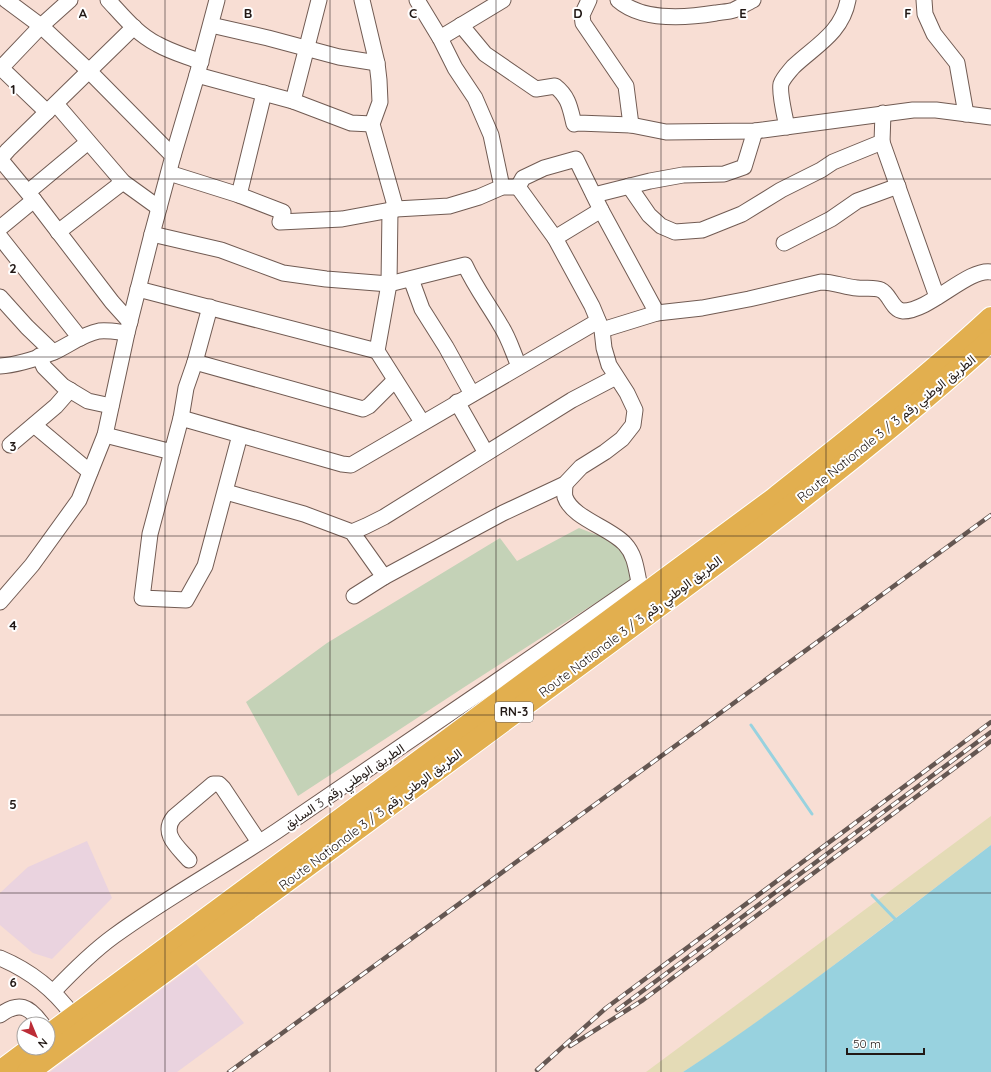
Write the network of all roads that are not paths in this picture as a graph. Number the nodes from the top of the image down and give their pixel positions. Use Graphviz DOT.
graph roads {
  1 [pos="6,0"];
  2 [pos="70,0"];
  3 [pos="108,0"];
  4 [pos="217,0"];
  5 [pos="319,0"];
  6 [pos="362,0"];
  7 [pos="417,0"];
  8 [pos="503,0"];
  9 [pos="589,0"];
  10 [pos="618,0"];
  11 [pos="753,0"];
  12 [pos="848,0"];
  13 [pos="924,0"];
  14 [pos="490,4"];
  15 [pos="211,25"];
  16 [pos="461,25"];
  17 [pos="42,26"];
  18 [pos="134,27"];
  19 [pos="440,38"];
  20 [pos="308,48"];
  21 [pos="378,63"];
  22 [pos="2,65"];
  23 [pos="199,68"];
  24 [pos="89,71"];
  25 [pos="264,93"];
  26 [pos="293,101"];
  27 [pos="51,108"];
  28 [pos="883,113"];
  29 [pos="966,114"];
  30 [pos="991,117"];
  31 [pos="372,124"];
  32 [pos="631,125"];
  33 [pos="787,127"];
  34 [pos="755,130"];
  35 [pos="88,142"];
  36 [pos="882,142"];
  37 [pos="2,153"];
  38 [pos="173,156"];
  39 [pos="169,173"];
  40 [pos="123,182"];
  41 [pos="629,186"];
  42 [pos="898,186"];
  43 [pos="502,187"];
  44 [pos="518,187"];
  45 [pos="239,195"];
  46 [pos="594,195"];
  47 [pos="31,196"];
  48 [pos="159,208"];
  49 [pos="393,210"];
  50 [pos="601,210"];
  51 [pos="0,228"];
  52 [pos="58,232"];
  53 [pos="152,234"];
  54 [pos="0,237"];
  55 [pos="555,238"];
  56 [pos="784,242"];
  57 [pos="991,272"];
  58 [pos="411,279"];
  59 [pos="389,284"];
  60 [pos="138,289"];
  61 [pos="0,297"];
  62 [pos="937,297"];
  63 [pos="210,307"];
  64 [pos="657,313"];
  65 [pos="991,318"];
  66 [pos="600,325"];
  67 [pos="128,328"];
  68 [pos="80,338"];
  69 [pos="991,340"];
  70 [pos="377,351"];
  71 [pos="46,354"];
  72 [pos="195,362"];
  73 [pos="0,366"];
  74 [pos="519,366"];
  75 [pos="616,377"];
  76 [pos="395,380"];
  77 [pos="70,390"];
  78 [pos="472,394"];
  79 [pos="457,402"];
  80 [pos="111,406"];
  81 [pos="181,418"];
  82 [pos="422,422"];
  83 [pos="34,425"];
  84 [pos="105,435"];
  85 [pos="240,435"];
  86 [pos="10,445"];
  87 [pos="172,452"];
  88 [pos="486,453"];
  89 [pos="90,472"];
  90 [pos="565,484"];
  91 [pos="226,492"];
  92 [pos="352,532"];
  93 [pos="384,578"];
  94 [pos="640,589"];
  95 [pos="354,596"];
  96 [pos="0,602"];
  97 [pos="598,640"];
  98 [pos="259,842"];
  99 [pos="189,860"];
  100 [pos="0,958"];
  101 [pos="53,992"];
  102 [pos="0,1015"];
  103 [pos="36,1016"];
  104 [pos="74,1017"];
  105 [pos="56,1027"];
  106 [pos="21,1056"];
  107 [pos="0,1072"];
  108 [pos="28,1072"];
  1 -- 17 [label="street"];
  2 -- 17 [label="street"];
  3 -- 18 [label="street"];
  4 -- 15 [label="street"];
  5 -- 20 [label="street"];
  6 -- 21 [label="street"];
  7 -- 19 [label="street"];
  8 -- 14 [label="street"];
  9 -- 32 [label="street"];
  10 -- 11 [label="street"];
  12 -- 33 [label="street"];
  13 -- 29 [label="street"];
  14 -- 16 [label="street"];
  15 -- 20 [label="street"];
  15 -- 23 [label="street"];
  16 -- 19 [label="street"];
  16 -- 32 [label="street"];
  17 -- 22 [label="street"];
  17 -- 24 [label="street"];
  18 -- 23 [label="street"];
  18 -- 24 [label="street"];
  19 -- 43 [label="street"];
  20 -- 21 [label="street"];
  20 -- 26 [label="street"];
  21 -- 31 [label="street"];
  22 -- 27 [label="street"];
  23 -- 25 [label="street"];
  23 -- 38 [label="street"];
  24 -- 27 [label="street"];
  24 -- 38 [label="street"];
  25 -- 26 [label="street"];
  25 -- 45 [label="street"];
  26 -- 31 [label="street"];
  27 -- 35 [label="street"];
  27 -- 37 [label="street"];
  28 -- 29 [label="street"];
  28 -- 33 [label="street"];
  28 -- 36 [label="street"];
  29 -- 30 [label="street"];
  31 -- 49 [label="street"];
  32 -- 34 [label="street"];
  33 -- 34 [label="street"];
  34 -- 41 [label="street"];
  35 -- 40 [label="street"];
  35 -- 47 [label="street"];
  36 -- 41 [label="street"];
  36 -- 42 [label="street"];
  37 -- 47 [label="street"];
  38 -- 39 [label="street"];
  39 -- 45 [label="street"];
  39 -- 48 [label="street"];
  40 -- 48 [label="street"];
  40 -- 52 [label="street"];
  41 -- 46 [label="street"];
  42 -- 56 [label="street"];
  42 -- 62 [label="street"];
  43 -- 44 [label="street"];
  43 -- 49 [label="street"];
  44 -- 46 [label="street"];
  44 -- 55 [label="street"];
  45 -- 49 [label="street"];
  46 -- 50 [label="street"];
  47 -- 51 [label="street"];
  47 -- 52 [label="street"];
  48 -- 53 [label="street"];
  49 -- 59 [label="street"];
  50 -- 55 [label="street"];
  50 -- 64 [label="street"];
  52 -- 67 [label="street"];
  53 -- 59 [label="street"];
  53 -- 60 [label="street"];
  54 -- 68 [label="street"];
  55 -- 66 [label="street"];
  57 -- 62 [label="street"];
  58 -- 59 [label="street"];
  58 -- 74 [label="street"];
  58 -- 78 [label="street"];
  59 -- 70 [label="street"];
  60 -- 63 [label="street"];
  60 -- 67 [label="street"];
  61 -- 71 [label="street"];
  62 -- 64 [label="street"];
  63 -- 70 [label="street"];
  63 -- 72 [label="street"];
  64 -- 66 [label="street"];
  65 -- 94 [label="highway, Route Nationale 3 / الطريق الوطني رقم 3 / RN-3"];
  66 -- 74 [label="street"];
  66 -- 75 [label="street"];
  67 -- 68 [label="street"];
  67 -- 80 [label="street"];
  68 -- 71 [label="street"];
  69 -- 97 [label="highway, Route Nationale 3 / الطريق الوطني رقم 3 / RN-3"];
  70 -- 76 [label="street"];
  71 -- 73 [label="street"];
  71 -- 77 [label="street"];
  72 -- 76 [label="street"];
  72 -- 81 [label="street"];
  74 -- 78 [label="street"];
  75 -- 88 [label="street"];
  75 -- 90 [label="street"];
  76 -- 82 [label="street"];
  77 -- 80 [label="street"];
  77 -- 83 [label="street"];
  78 -- 79 [label="street"];
  79 -- 82 [label="street"];
  79 -- 88 [label="street"];
  80 -- 84 [label="street"];
  81 -- 85 [label="street"];
  81 -- 87 [label="street"];
  82 -- 85 [label="street"];
  83 -- 86 [label="street"];
  83 -- 89 [label="street"];
  84 -- 87 [label="street"];
  84 -- 89 [label="street"];
  85 -- 91 [label="street"];
  87 -- 91 [label="street"];
  88 -- 92 [label="street"];
  89 -- 96 [label="street"];
  90 -- 93 [label="street"];
  90 -- 94 [label="street"];
  91 -- 92 [label="street"];
  92 -- 93 [label="street"];
  93 -- 95 [label="street"];
  94 -- 97 [label="highway, Route Nationale 3 / الطريق الوطني رقم 3 / RN-3"];
  94 -- 98 [label="street, الطريق الوطني رقم 3 السابق"];
  97 -- 104 [label="highway, Route Nationale 3 / الطريق الوطني رقم 3 / RN-3"];
  97 -- 108 [label="highway, Route Nationale 3 / الطريق الوطني رقم 3 / RN-3"];
  98 -- 99 [label="street"];
  98 -- 101 [label="street, الطريق الوطني رقم 3 السابق"];
  100 -- 101 [label="street"];
  101 -- 104 [label="street"];
  102 -- 103 [label="street"];
  104 -- 105 [label="highway, Route Nationale 3 / الطريق الوطني رقم 3 / RN-3"];
  106 -- 107 [label="highway"];
}
